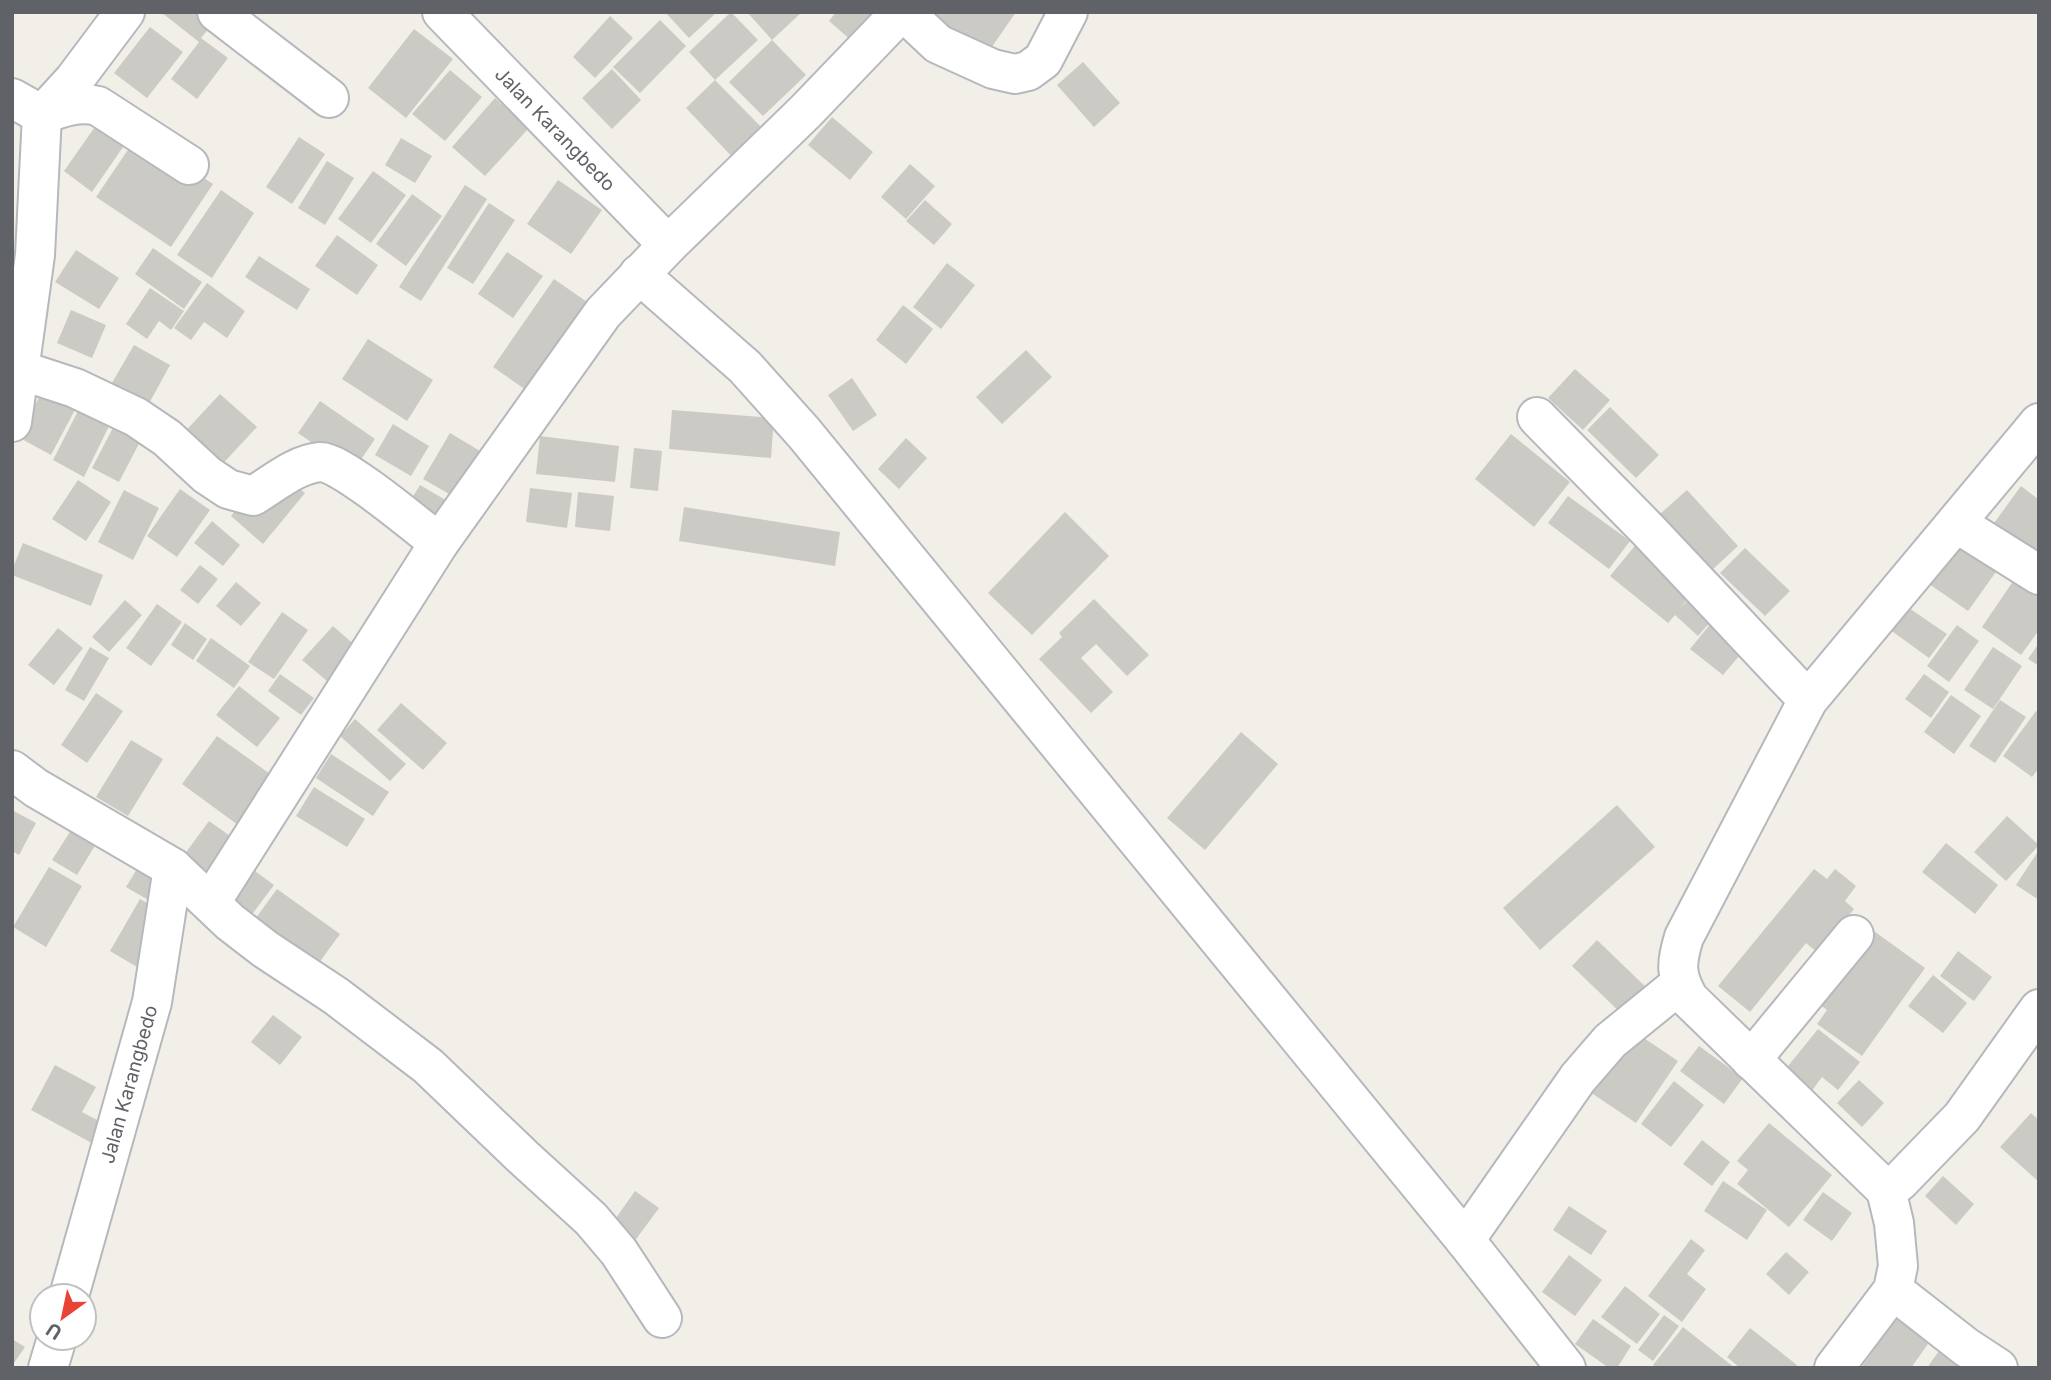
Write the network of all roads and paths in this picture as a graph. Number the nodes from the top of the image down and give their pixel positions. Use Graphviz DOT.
graph roads {
  1 [pos="125,12"];
  2 [pos="217,12"];
  3 [pos="442,12"];
  4 [pos="902,12"];
  5 [pos="1068,12"];
  6 [pos="329,98"];
  7 [pos="27,107"];
  8 [pos="189,165"];
  9 [pos="668,245"];
  10 [pos="639,274"];
  11 [pos="20,370"];
  12 [pos="1536,417"];
  13 [pos="12,422"];
  14 [pos="2039,423"];
  15 [pos="1956,523"];
  16 [pos="439,543"];
  17 [pos="2039,575"];
  18 [pos="1808,701"];
  19 [pos="12,770"];
  20 [pos="173,868"];
  21 [pos="211,902"];
  22 [pos="1854,935"];
  23 [pos="1680,984"];
  24 [pos="2039,1009"];
  25 [pos="1751,1060"];
  26 [pos="1886,1190"];
  27 [pos="1465,1240"];
  28 [pos="73,1282"];
  29 [pos="1893,1290"];
  30 [pos="662,1318"];
  31 [pos="1566,1368"];
  32 [pos="1834,1368"];
  33 [pos="1998,1368"];
  1 -- 7 [label="street"];
  2 -- 6 [label="street"];
  3 -- 9 [label="street, Jalan Karangbedo"];
  4 -- 5 [label="street"];
  4 -- 9 [label="street"];
  7 -- 8 [label="street"];
  7 -- 11 [label="street"];
  9 -- 10 [label="street"];
  10 -- 16 [label="street"];
  10 -- 27 [label="street"];
  11 -- 13 [label="street"];
  11 -- 16 [label="street"];
  12 -- 18 [label="street"];
  14 -- 15 [label="street"];
  15 -- 17 [label="street"];
  15 -- 18 [label="street"];
  16 -- 21 [label="street"];
  18 -- 23 [label="street"];
  19 -- 20 [label="street"];
  20 -- 21 [label="street"];
  20 -- 28 [label="street, Jalan Karangbedo"];
  21 -- 30 [label="street"];
  22 -- 25 [label="street"];
  23 -- 25 [label="street"];
  23 -- 27 [label="street"];
  24 -- 26 [label="street"];
  25 -- 26 [label="street"];
  26 -- 29 [label="street"];
  27 -- 31 [label="street"];
  29 -- 32 [label="street"];
  29 -- 33 [label="street"];
}
